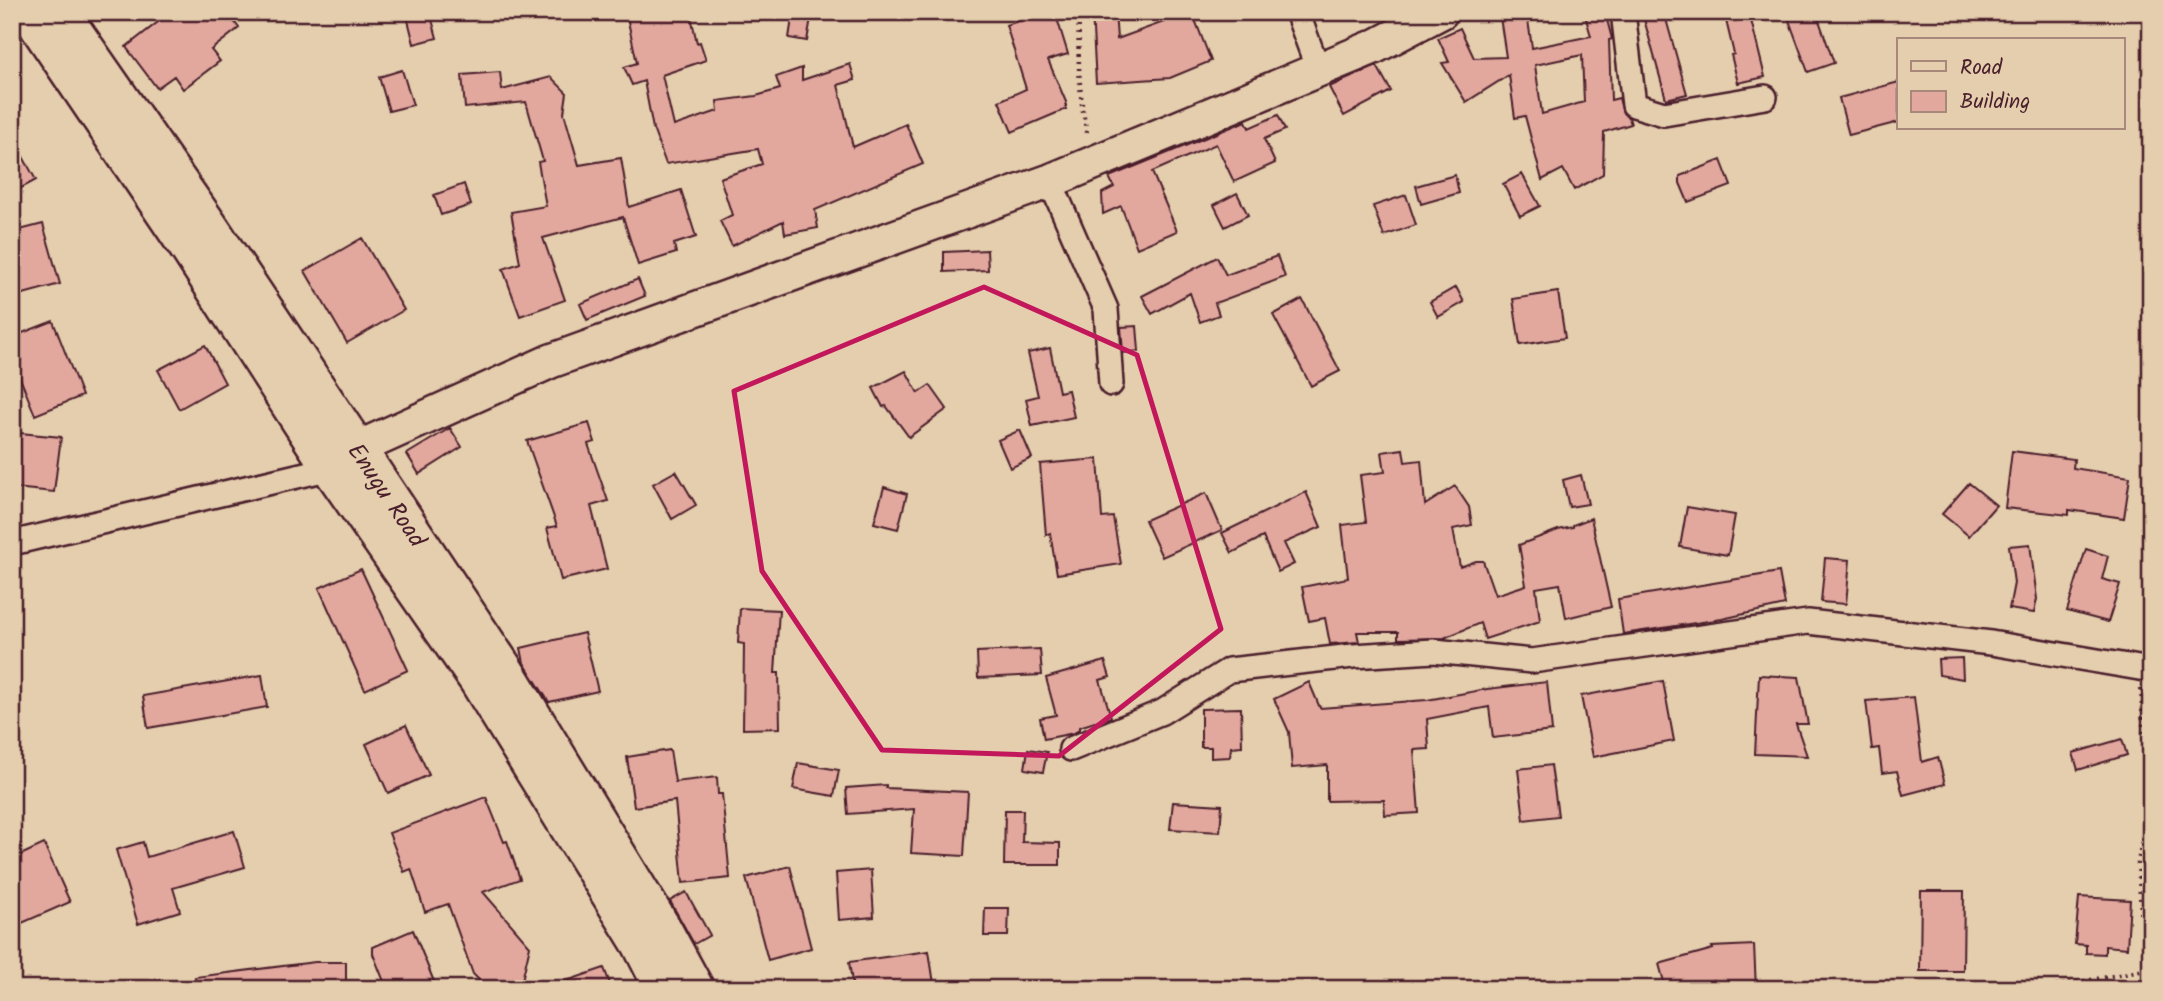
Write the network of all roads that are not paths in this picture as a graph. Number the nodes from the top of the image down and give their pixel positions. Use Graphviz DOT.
graph roads {
  1 [pos="29,12"];
  2 [pos="60,12"];
  3 [pos="1297,12"];
  4 [pos="1441,12"];
  5 [pos="1623,12"];
  6 [pos="1397,22"];
  7 [pos="1318,69"];
  8 [pos="1765,97"];
  9 [pos="1049,181"];
  10 [pos="1111,384"];
  11 [pos="343,458"];
  12 [pos="12,543"];
  13 [pos="2146,669"];
  14 [pos="1071,749"];
  15 [pos="664,989"];
  16 [pos="695,989"];
  1 -- 11 [label="main road"];
  2 -- 11 [label="main road, Enugu Road"];
  3 -- 7 [label="street"];
  4 -- 6 [label="street"];
  5 -- 8 [label="street"];
  6 -- 7 [label="street"];
  7 -- 9 [label="street"];
  9 -- 10 [label="street"];
  9 -- 11 [label="street"];
  11 -- 12 [label="street"];
  11 -- 15 [label="main road"];
  11 -- 16 [label="main road, Enugu Road"];
  13 -- 14 [label="street"];
}
